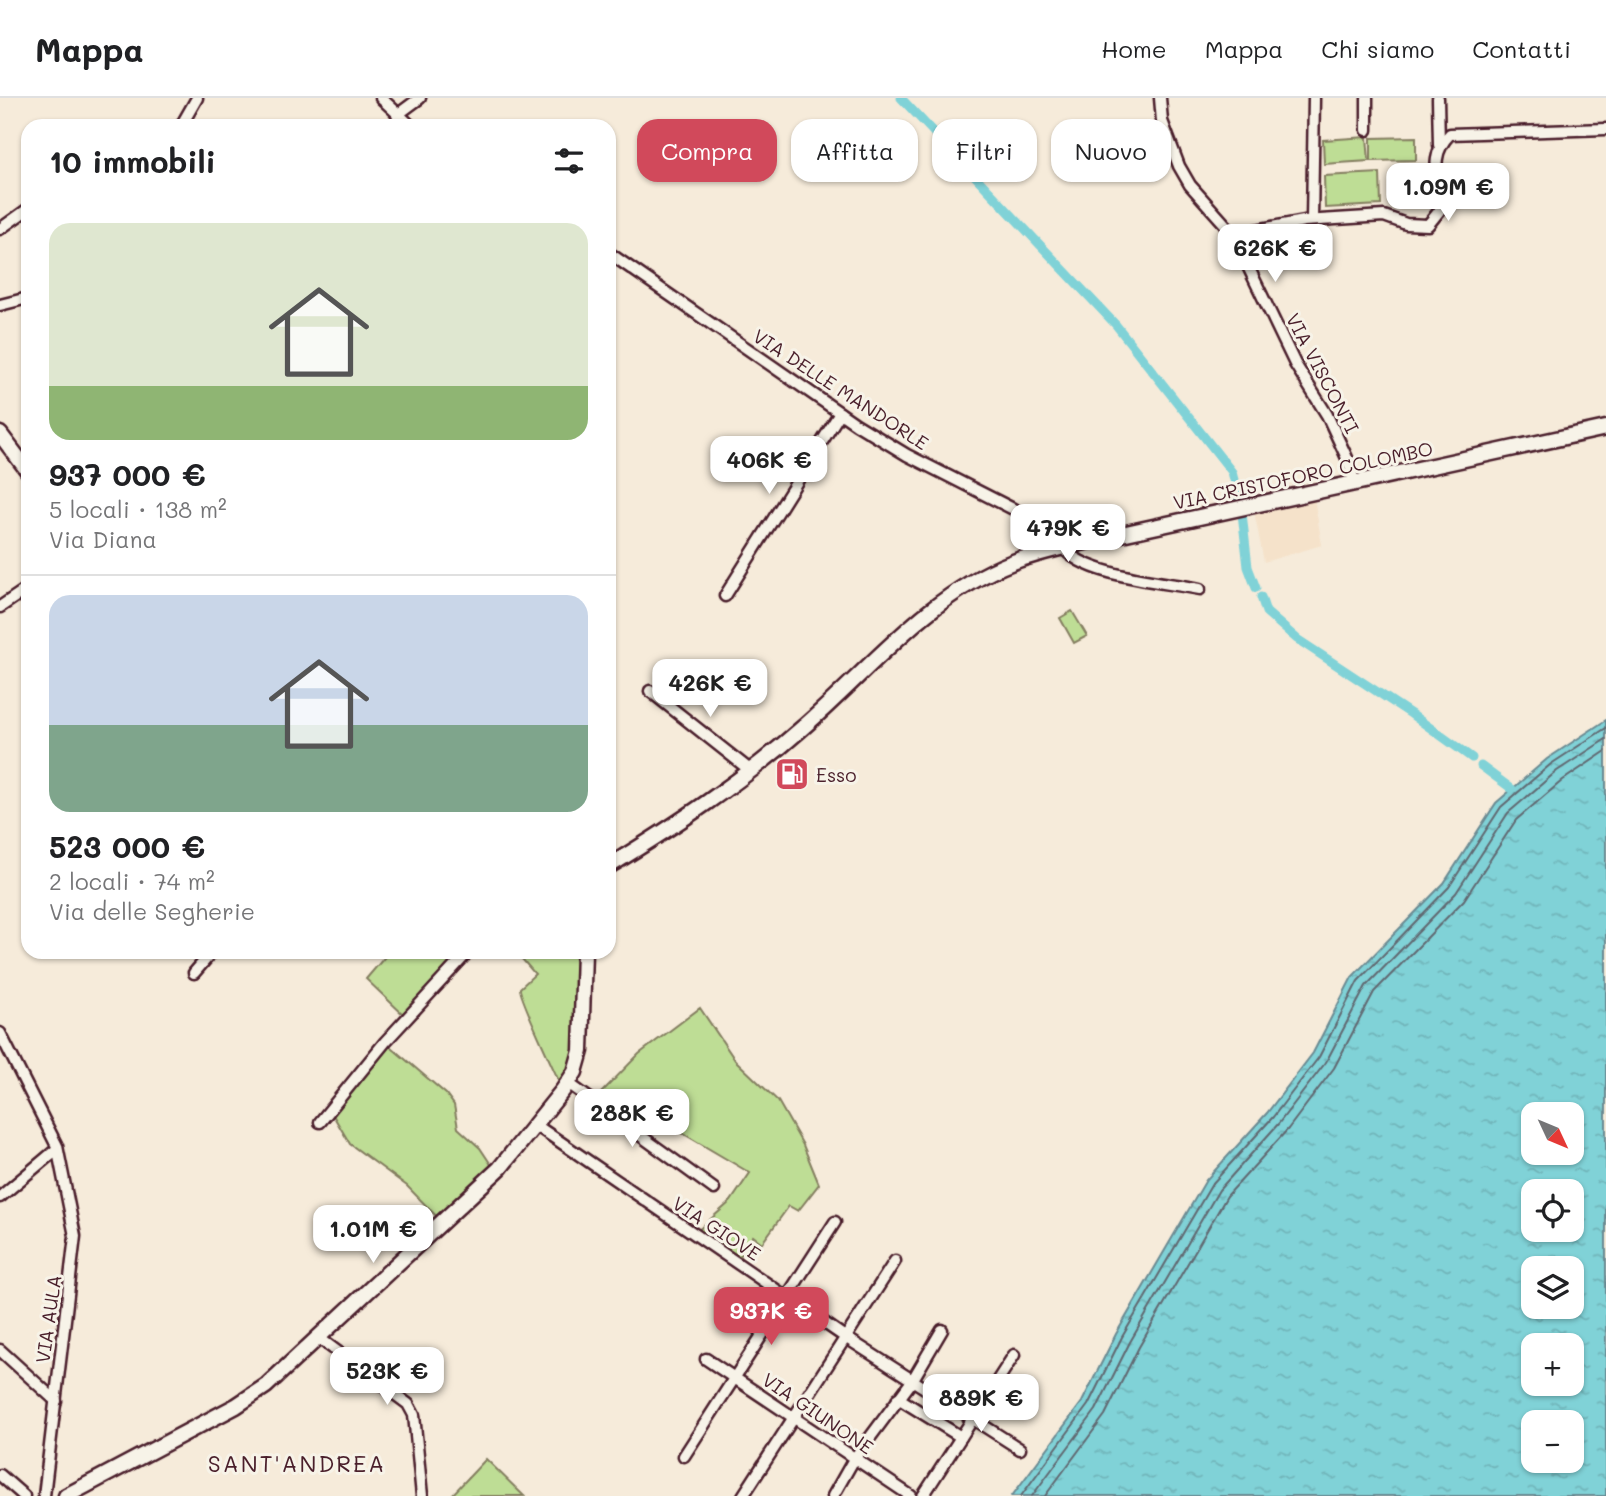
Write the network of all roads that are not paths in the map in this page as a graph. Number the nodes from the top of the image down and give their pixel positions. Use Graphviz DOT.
graph roads {
  1 [pos="197,98"];
  2 [pos="381,98"];
  3 [pos="420,98"];
  4 [pos="1160,98"];
  5 [pos="1314,98"];
  6 [pos="1367,98"];
  7 [pos="1438,98"];
  8 [pos="397,116"];
  9 [pos="185,119"];
  10 [pos="401,119"];
  11 [pos="1606,129"];
  12 [pos="1367,130"];
  13 [pos="1439,145"];
  14 [pos="21,214"];
  15 [pos="1312,220"];
  16 [pos="0,229"];
  17 [pos="1231,231"];
  18 [pos="616,258"];
  19 [pos="21,300"];
  20 [pos="0,304"];
  21 [pos="839,413"];
  22 [pos="1606,428"];
  23 [pos="0,433"];
  24 [pos="21,462"];
  25 [pos="1354,483"];
  26 [pos="1059,548"];
  27 [pos="1200,589"];
  28 [pos="21,593"];
  29 [pos="725,596"];
  30 [pos="0,607"];
  31 [pos="650,691"];
  32 [pos="751,771"];
  33 [pos="616,862"];
  34 [pos="206,959"];
  35 [pos="462,959"];
  36 [pos="584,959"];
  37 [pos="194,973"];
  38 [pos="0,1033"];
  39 [pos="568,1083"];
  40 [pos="320,1122"];
  41 [pos="537,1126"];
  42 [pos="57,1149"];
  43 [pos="714,1189"];
  44 [pos="0,1197"];
  45 [pos="835,1222"];
  46 [pos="895,1261"];
  47 [pos="785,1295"];
  48 [pos="942,1330"];
  49 [pos="845,1337"];
  50 [pos="319,1338"];
  51 [pos="0,1350"];
  52 [pos="1014,1355"];
  53 [pos="706,1359"];
  54 [pos="733,1378"];
  55 [pos="912,1381"];
  56 [pos="898,1398"];
  57 [pos="55,1401"];
  58 [pos="794,1418"];
  59 [pos="973,1418"];
  60 [pos="961,1437"];
  61 [pos="1020,1449"];
  62 [pos="684,1456"];
  63 [pos="854,1459"];
  64 [pos="0,1475"];
  65 [pos="23,1496"];
  66 [pos="44,1496"];
  67 [pos="66,1496"];
  68 [pos="422,1496"];
  69 [pos="743,1496"];
  70 [pos="833,1496"];
  71 [pos="911,1496"];
  72 [pos="923,1496"];
  1 -- 9 [label="street"];
  2 -- 8 [label="street"];
  3 -- 8 [label="street"];
  4 -- 17 [label="street, VIA VISCONTI"];
  5 -- 15 [label="street"];
  6 -- 12 [label="street"];
  7 -- 13 [label="street"];
  8 -- 10 [label="street"];
  11 -- 13 [label="street"];
  13 -- 15 [label="street"];
  14 -- 16 [label="street"];
  15 -- 17 [label="street"];
  17 -- 25 [label="street, VIA VISCONTI"];
  18 -- 21 [label="street, VIA DELLE MANDORLE"];
  19 -- 20 [label="street"];
  21 -- 26 [label="street, VIA DELLE MANDORLE"];
  21 -- 29 [label="street"];
  22 -- 25 [label="main road, VIA CRISTOFORO COLOMBO"];
  23 -- 24 [label="main road"];
  25 -- 26 [label="main road, VIA CRISTOFORO COLOMBO"];
  26 -- 27 [label="street, VIA DELLE MANDORLE"];
  26 -- 32 [label="main road, VIA CRISTOFORO COLOMBO"];
  28 -- 30 [label="street"];
  31 -- 32 [label="street"];
  32 -- 33 [label="main road, VIA CRISTOFORO COLOMBO"];
  34 -- 37 [label="street"];
  35 -- 40 [label="street"];
  36 -- 39 [label="main road"];
  38 -- 42 [label="street, VIA AULA"];
  39 -- 41 [label="main road"];
  39 -- 43 [label="street"];
  41 -- 47 [label="street, VIA GIOVE"];
  41 -- 50 [label="main road"];
  42 -- 44 [label="street"];
  42 -- 57 [label="street, VIA AULA"];
  45 -- 47 [label="street"];
  46 -- 49 [label="street"];
  47 -- 49 [label="street, VIA GIOVE"];
  47 -- 54 [label="street"];
  48 -- 55 [label="street"];
  49 -- 55 [label="street, VIA GIOVE"];
  49 -- 58 [label="street"];
  50 -- 67 [label="main road"];
  50 -- 68 [label="street"];
  51 -- 57 [label="street"];
  52 -- 59 [label="street"];
  53 -- 54 [label="street, VIA GIUNONE"];
  54 -- 58 [label="street, VIA GIUNONE"];
  54 -- 62 [label="street"];
  55 -- 56 [label="street"];
  55 -- 59 [label="street, VIA GIOVE"];
  56 -- 60 [label="street"];
  56 -- 63 [label="street"];
  57 -- 66 [label="street, VIA AULA"];
  58 -- 63 [label="street, VIA GIUNONE"];
  58 -- 69 [label="street"];
  59 -- 60 [label="street"];
  59 -- 61 [label="street, VIA GIOVE"];
  60 -- 72 [label="street"];
  63 -- 70 [label="street"];
  63 -- 71 [label="street, VIA GIUNONE"];
  64 -- 65 [label="street"];
}
